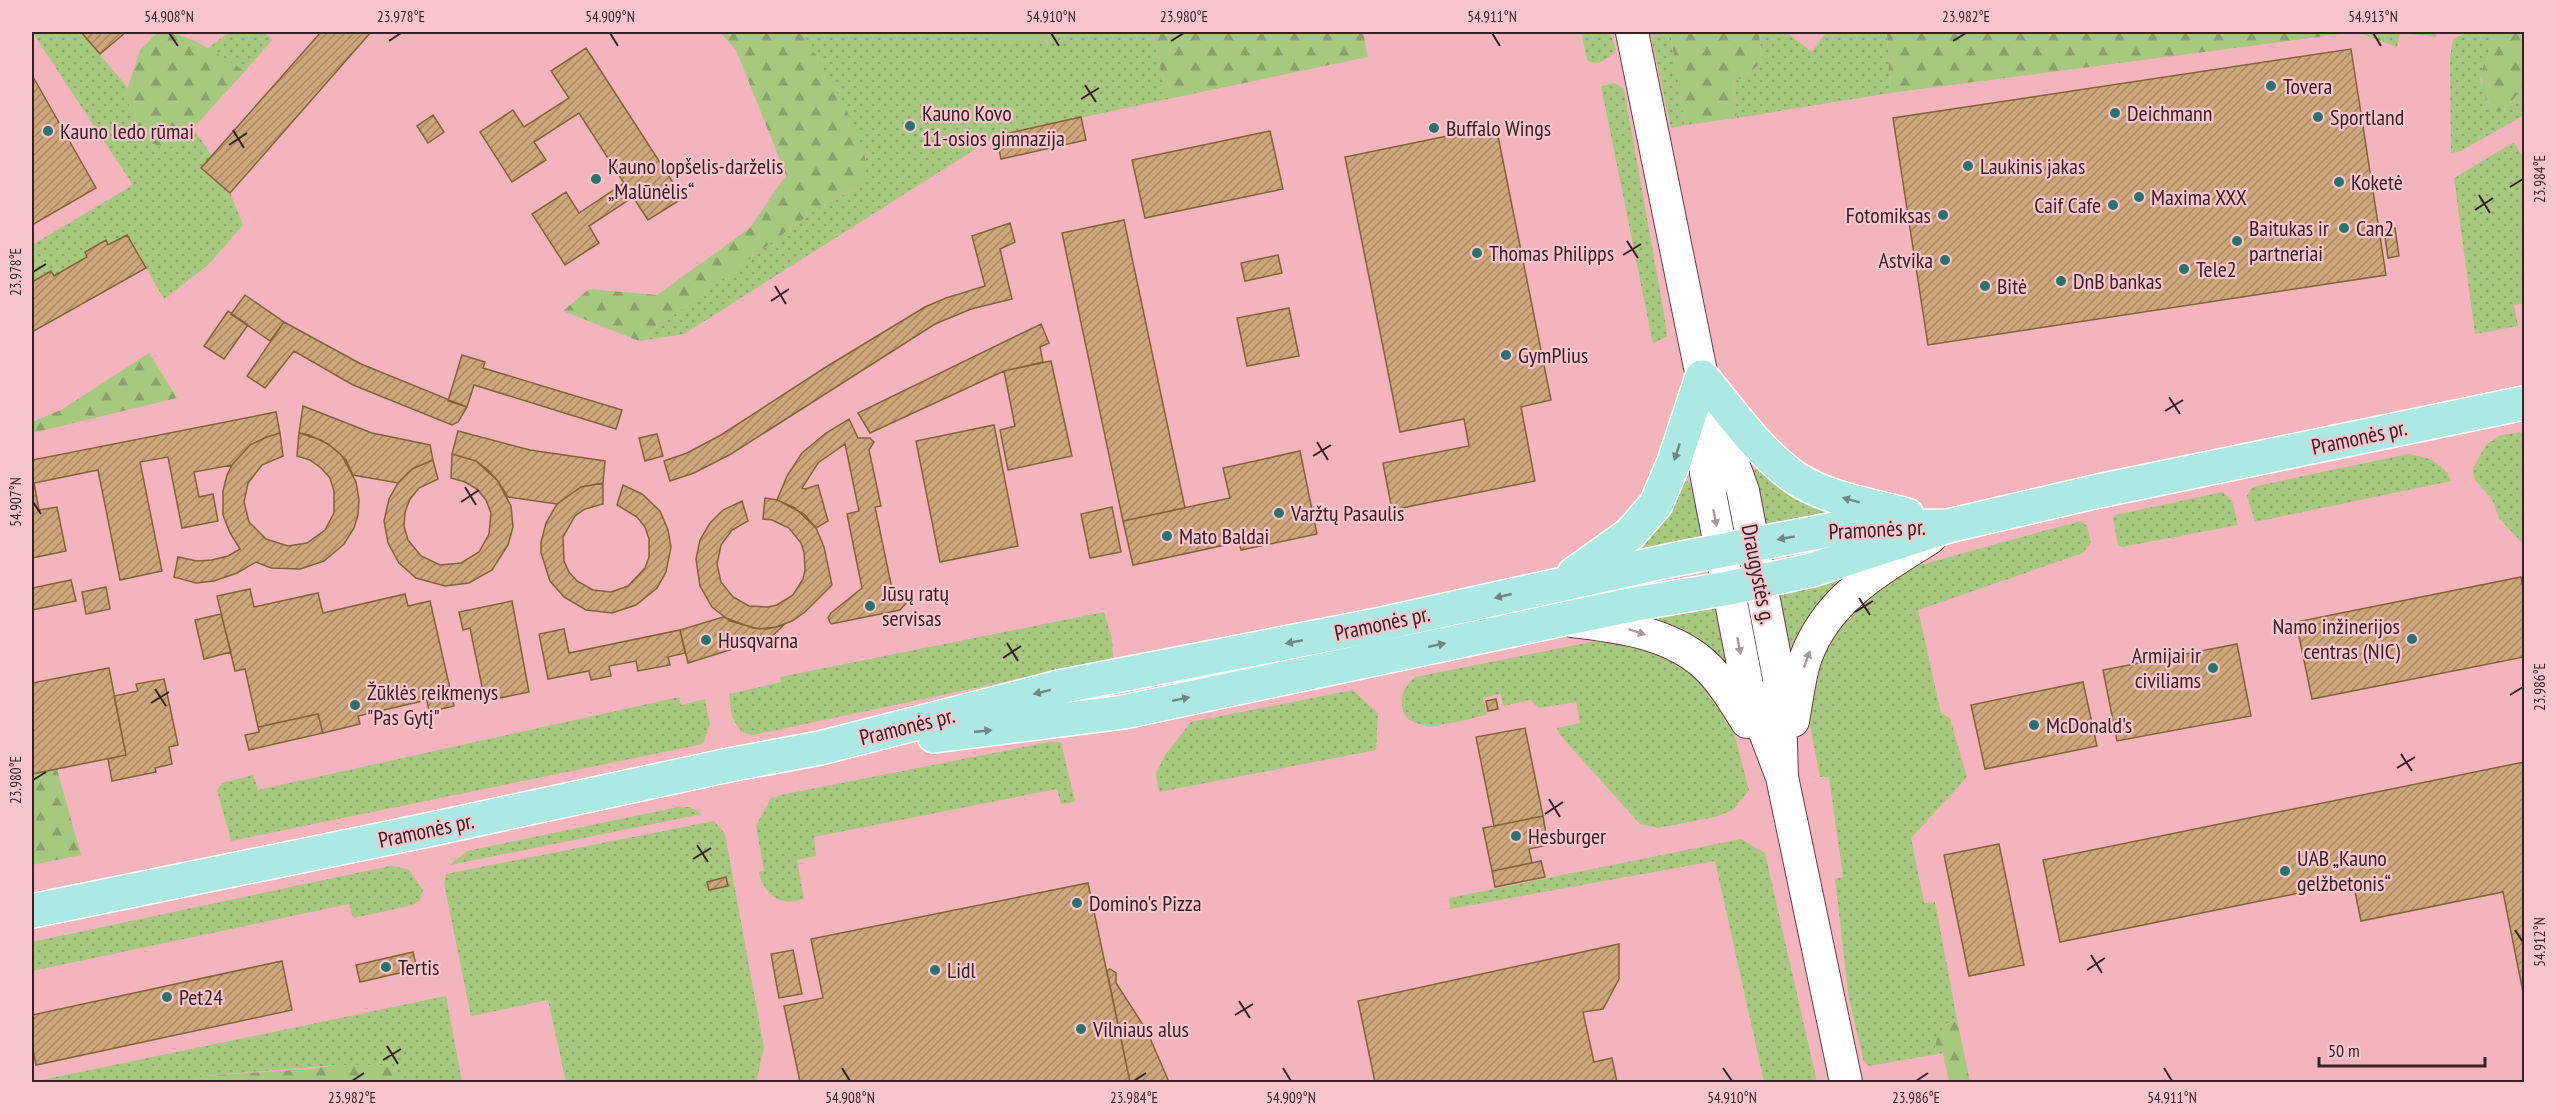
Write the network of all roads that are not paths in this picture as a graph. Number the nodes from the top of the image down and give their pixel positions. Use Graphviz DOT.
graph roads {
  1 [pos="1632,32"];
  2 [pos="1702,376"];
  3 [pos="2524,403"];
  4 [pos="1948,526"];
  5 [pos="1752,544"];
  6 [pos="1721,550"];
  7 [pos="1761,582"];
  8 [pos="1560,583"];
  9 [pos="1729,588"];
  10 [pos="1559,620"];
  11 [pos="820,748"];
  12 [pos="1782,777"];
  13 [pos="32,911"];
  14 [pos="1846,1083"];
  1 -- 2 [label="main road, Draugystės g."];
  4 -- 2 [label="main road, one-way"];
  2 -- 5 [label="main road, Draugystės g."];
  2 -- 6 [label="main road, Draugystės g., one-way"];
  2 -- 8 [label="main road, one-way"];
  3 -- 4 [label="main road, Pramonės pr."];
  4 -- 5 [label="main road, Pramonės pr., one-way"];
  4 -- 7 [label="main road, Pramonės pr."];
  12 -- 4 [label="main road, one-way"];
  5 -- 6 [label="main road, Pramonės pr."];
  5 -- 7 [label="main road, Draugystės g."];
  6 -- 8 [label="main road, Pramonės pr."];
  6 -- 9 [label="main road, Draugystės g."];
  7 -- 9 [label="main road, Pramonės pr."];
  7 -- 12 [label="main road, Draugystės g."];
  8 -- 11 [label="main road, Pramonės pr., one-way"];
  9 -- 10 [label="main road, Pramonės pr."];
  9 -- 12 [label="main road, Draugystės g., one-way"];
  11 -- 10 [label="main road, Pramonės pr., one-way"];
  10 -- 12 [label="main road, one-way"];
  11 -- 13 [label="main road, Pramonės pr."];
  12 -- 14 [label="main road, Draugystės g."];
}
